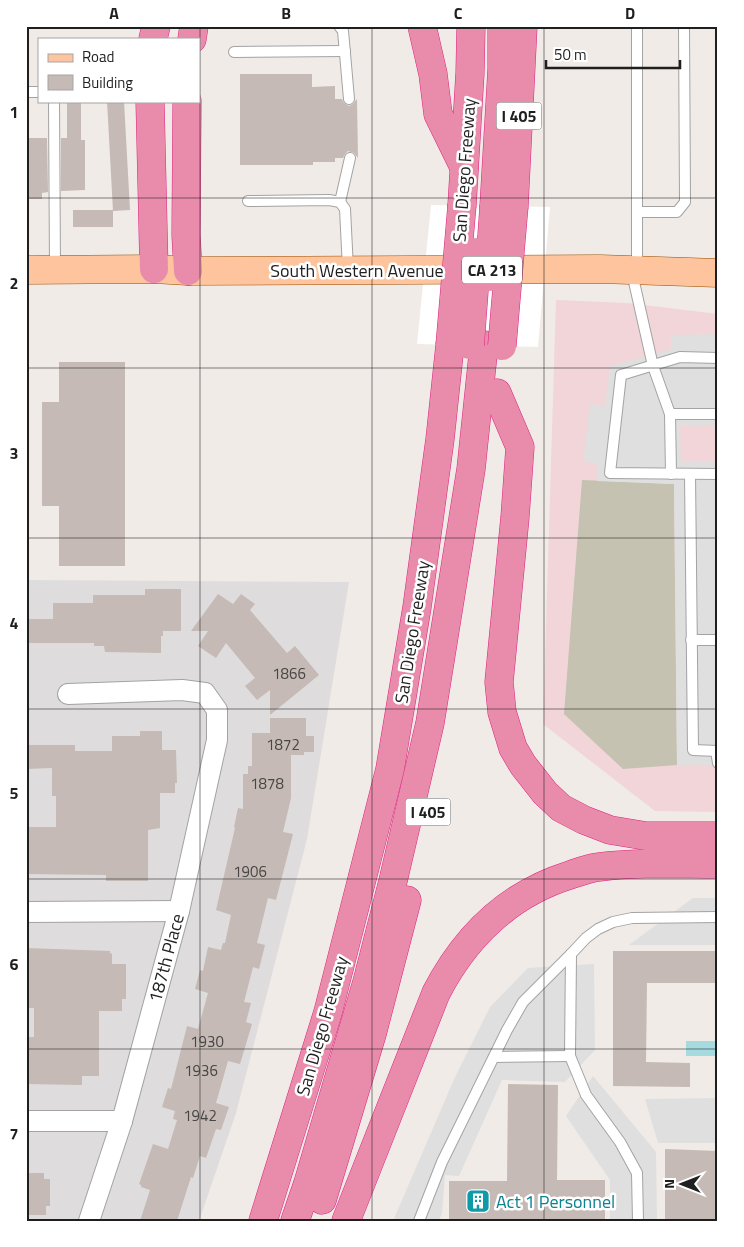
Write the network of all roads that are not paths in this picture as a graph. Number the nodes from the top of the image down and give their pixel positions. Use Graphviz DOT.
graph roads {
  1 [pos="339,26"];
  2 [pos="422,26"];
  3 [pos="471,26"];
  4 [pos="488,26"];
  5 [pos="502,26"];
  6 [pos="523,26"];
  7 [pos="637,26"];
  8 [pos="684,26"];
  9 [pos="345,51"];
  10 [pos="234,52"];
  11 [pos="349,99"];
  12 [pos="54,102"];
  13 [pos="150,102"];
  14 [pos="187,102"];
  15 [pos="350,158"];
  16 [pos="464,169"];
  17 [pos="248,202"];
  18 [pos="340,202"];
  19 [pos="488,206"];
  20 [pos="638,212"];
  21 [pos="154,269"];
  22 [pos="26,270"];
  23 [pos="55,270"];
  24 [pos="348,270"];
  25 [pos="634,270"];
  26 [pos="188,271"];
  27 [pos="718,273"];
  28 [pos="476,345"];
  29 [pos="718,358"];
  30 [pos="653,366"];
  31 [pos="497,393"];
  32 [pos="670,414"];
  33 [pos="718,414"];
  34 [pos="671,474"];
  35 [pos="690,474"];
  36 [pos="718,474"];
  37 [pos="691,640"];
  38 [pos="718,640"];
  39 [pos="68,694"];
  40 [pos="717,751"];
  41 [pos="718,763"];
  42 [pos="718,836"];
  43 [pos="718,864"];
  44 [pos="179,911"];
  45 [pos="26,912"];
  46 [pos="718,917"];
  47 [pos="571,954"];
  48 [pos="570,1056"];
  49 [pos="495,1057"];
  50 [pos="26,1120"];
  51 [pos="122,1121"];
  52 [pos="89,1221"];
  53 [pos="263,1221"];
  54 [pos="294,1221"];
  55 [pos="315,1221"];
  56 [pos="346,1221"];
  57 [pos="419,1221"];
  58 [pos="638,1221"];
  1 -- 9 [label="lane"];
  2 -- 16 [label="highway"];
  3 -- 16 [label="highway, San Diego Freeway / I 405"];
  4 -- 19 [label="highway"];
  5 -- 19 [label="highway"];
  6 -- 19 [label="highway, San Diego Freeway / I 405"];
  7 -- 20 [label="lane"];
  8 -- 20 [label="lane"];
  9 -- 10 [label="lane"];
  9 -- 11 [label="lane"];
  12 -- 23 [label="lane"];
  13 -- 21 [label="highway"];
  14 -- 26 [label="highway"];
  15 -- 18 [label="lane"];
  16 -- 19 [label="highway, San Diego Freeway / I 405"];
  17 -- 18 [label="lane"];
  18 -- 24 [label="lane"];
  19 -- 28 [label="highway, San Diego Freeway / I 405, bridge"];
  19 -- 28 [label="highway, San Diego Freeway / I 405, bridge"];
  20 -- 25 [label="lane"];
  21 -- 23 [label="main road, South Western Avenue"];
  21 -- 26 [label="main road, South Western Avenue"];
  22 -- 23 [label="main road, South Western Avenue"];
  24 -- 25 [label="main road, South Western Avenue / CA 213"];
  24 -- 26 [label="main road, South Western Avenue / CA 213"];
  25 -- 27 [label="main road, South Western Avenue / CA 213"];
  25 -- 30 [label="lane"];
  28 -- 31 [label="highway, San Diego Freeway / I 405"];
  28 -- 53 [label="highway, San Diego Freeway / I 405"];
  28 -- 54 [label="highway"];
  29 -- 30 [label="lane"];
  30 -- 32 [label="lane"];
  30 -- 34 [label="lane"];
  31 -- 42 [label="highway"];
  31 -- 55 [label="highway, San Diego Freeway / I 405"];
  32 -- 33 [label="lane"];
  32 -- 34 [label="lane"];
  34 -- 35 [label="lane"];
  35 -- 36 [label="lane"];
  35 -- 37 [label="lane"];
  37 -- 38 [label="lane"];
  37 -- 40 [label="lane"];
  39 -- 44 [label="street, 187th Place"];
  40 -- 41 [label="lane"];
  43 -- 56 [label="highway"];
  44 -- 45 [label="street"];
  44 -- 51 [label="street, 187th Place"];
  46 -- 47 [label="lane"];
  47 -- 48 [label="lane"];
  47 -- 49 [label="lane"];
  48 -- 49 [label="lane"];
  48 -- 58 [label="lane"];
  49 -- 57 [label="lane"];
  50 -- 51 [label="street"];
  51 -- 52 [label="street, 187th Place"];
}
